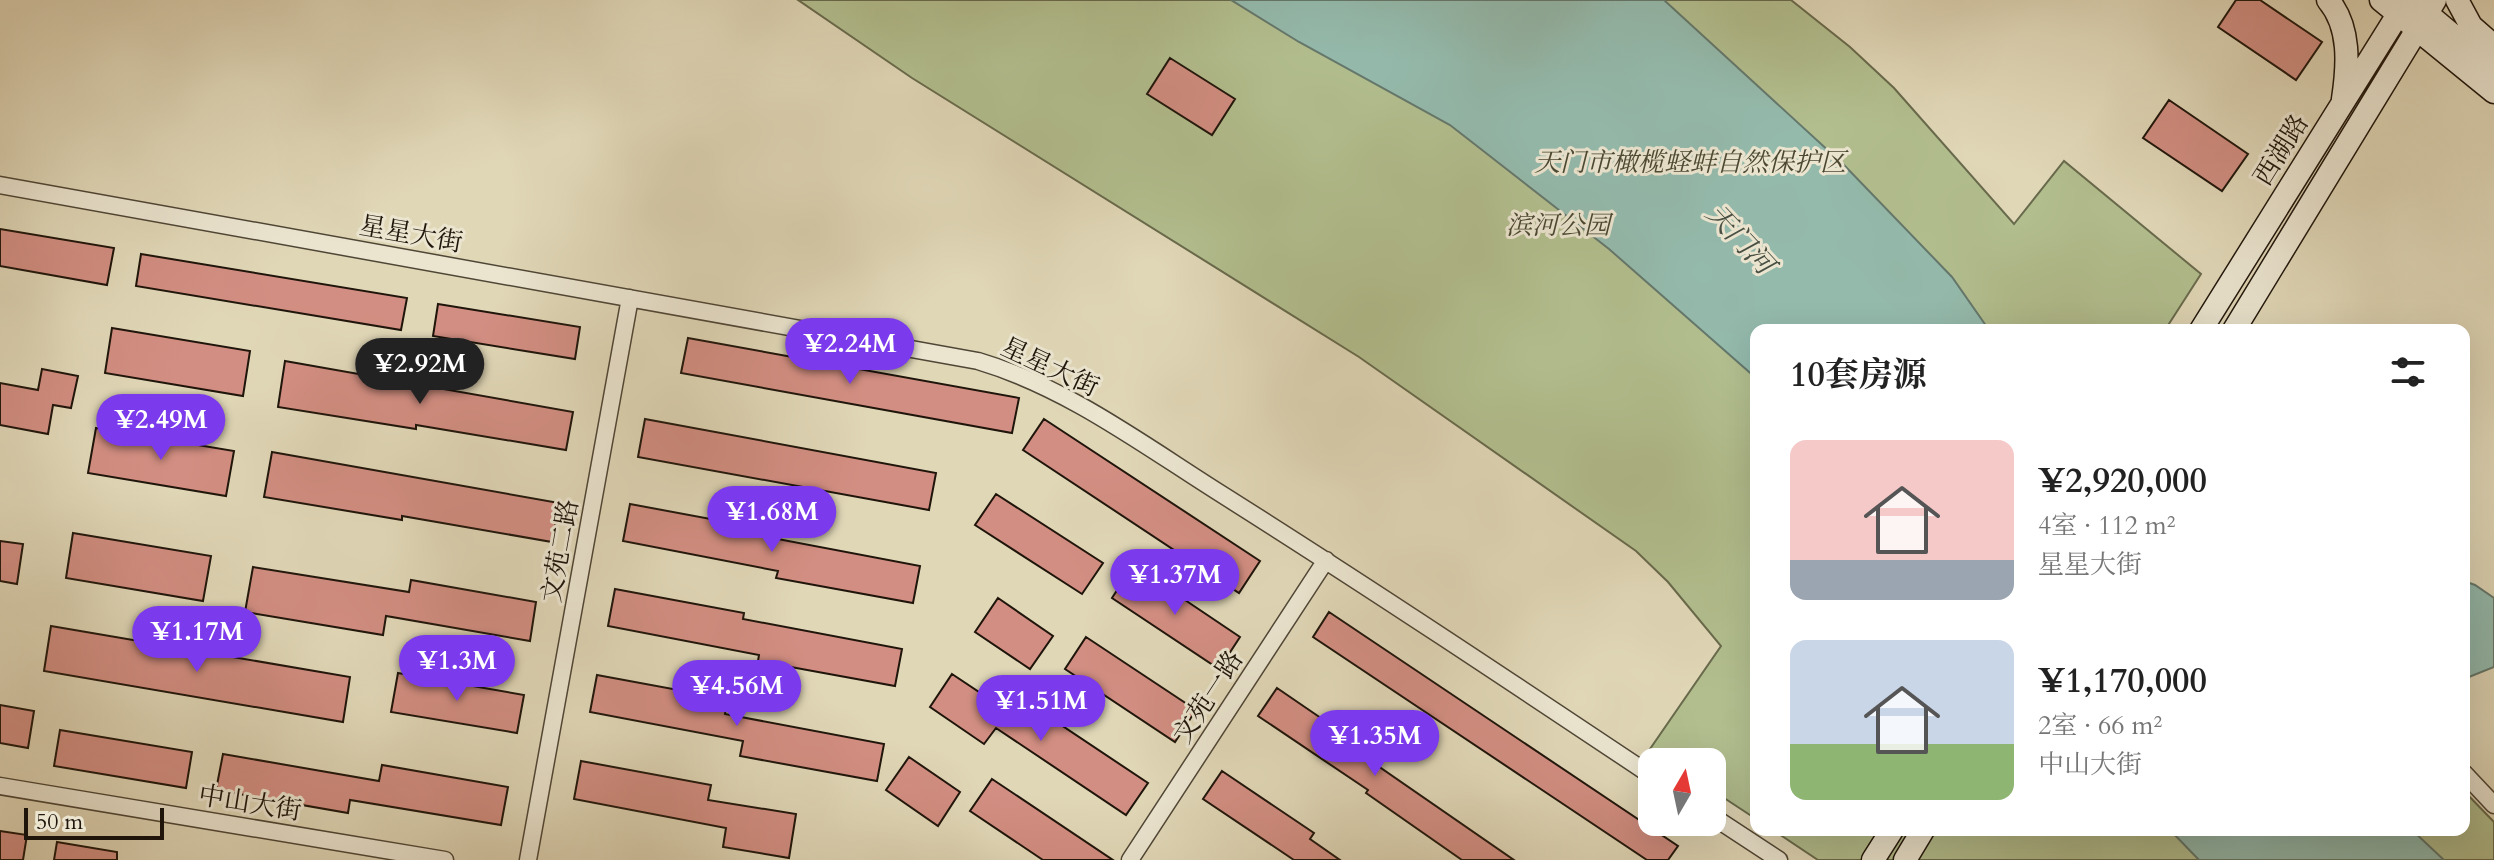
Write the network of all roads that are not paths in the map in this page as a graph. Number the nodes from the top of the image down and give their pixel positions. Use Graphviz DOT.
graph roads {
  1 [pos="2328,0"];
  2 [pos="2381,0"];
  3 [pos="2457,0"];
  4 [pos="2416,10"];
  5 [pos="2494,46"];
  6 [pos="2494,70"];
  7 [pos="2494,92"];
  8 [pos="2342,106"];
  9 [pos="0,185"];
  10 [pos="630,298"];
  11 [pos="2205,324"];
  12 [pos="2237,324"];
  13 [pos="1326,560"];
  14 [pos="1638,767"];
  15 [pos="2470,779"];
  16 [pos="0,786"];
  17 [pos="2494,805"];
  18 [pos="1726,825"];
  19 [pos="1888,836"];
  20 [pos="1919,836"];
  21 [pos="445,860"];
  22 [pos="528,860"];
  23 [pos="1130,860"];
  24 [pos="1779,860"];
  25 [pos="1873,860"];
  26 [pos="1905,860"];
  1 -- 8 [label="main road"];
  2 -- 4 [label="main road"];
  3 -- 5 [label="main road"];
  4 -- 6 [label="main road"];
  4 -- 7 [label="main road"];
  4 -- 8 [label="main road, 西湖路"];
  4 -- 12 [label="main road, 西湖路"];
  8 -- 11 [label="main road, 西湖路"];
  9 -- 10 [label="street, 星星大街"];
  10 -- 13 [label="street, 星星大街"];
  10 -- 22 [label="street, 文苑二路"];
  13 -- 14 [label="street, 星星大街"];
  13 -- 23 [label="street, 文苑一路"];
  15 -- 17 [label="street"];
  16 -- 21 [label="street, 中山大街"];
  18 -- 24 [label="street"];
  19 -- 25 [label="main road"];
  20 -- 26 [label="main road"];
}
